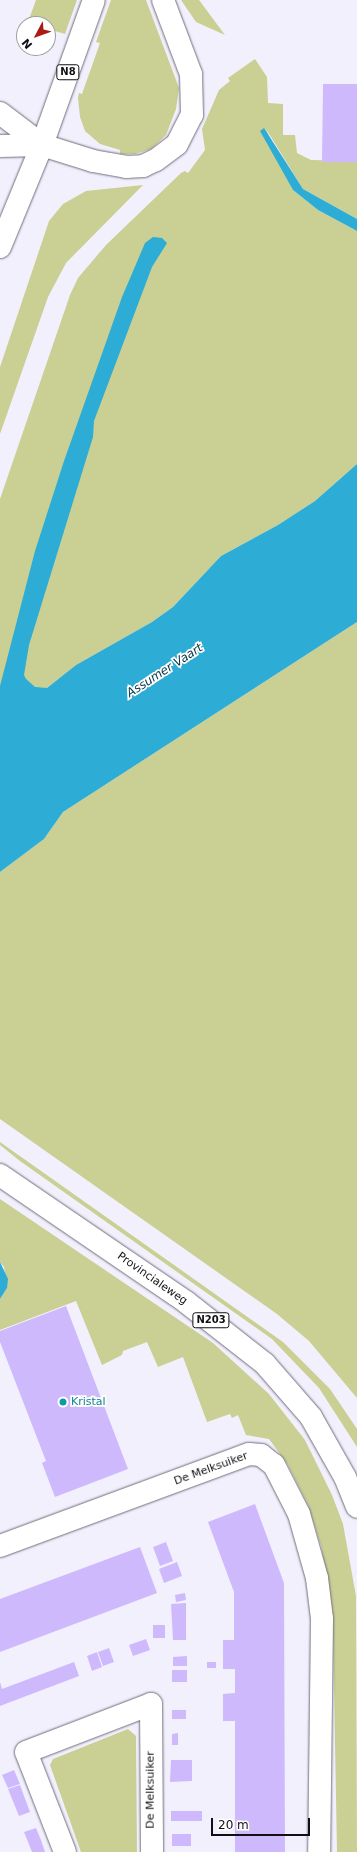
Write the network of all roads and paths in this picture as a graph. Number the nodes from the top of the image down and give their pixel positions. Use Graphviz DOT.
graph roads {
  1 [pos="94,0"];
  2 [pos="163,0"];
  3 [pos="0,113"];
  4 [pos="42,145"];
  5 [pos="0,146"];
  6 [pos="0,247"];
  7 [pos="5,1174"];
  8 [pos="357,1508"];
  9 [pos="0,1546"];
  10 [pos="65,1852"];
  11 [pos="152,1852"];
  12 [pos="319,1852"];
  1 -- 4 [label="street, N8"];
  2 -- 4 [label="street"];
  3 -- 4 [label="street"];
  4 -- 5 [label="street"];
  4 -- 6 [label="street"];
  7 -- 8 [label="street, Provincialeweg / N203"];
  9 -- 12 [label="street, De Melksuiker"];
  10 -- 11 [label="street, De Melksuiker"];
}
